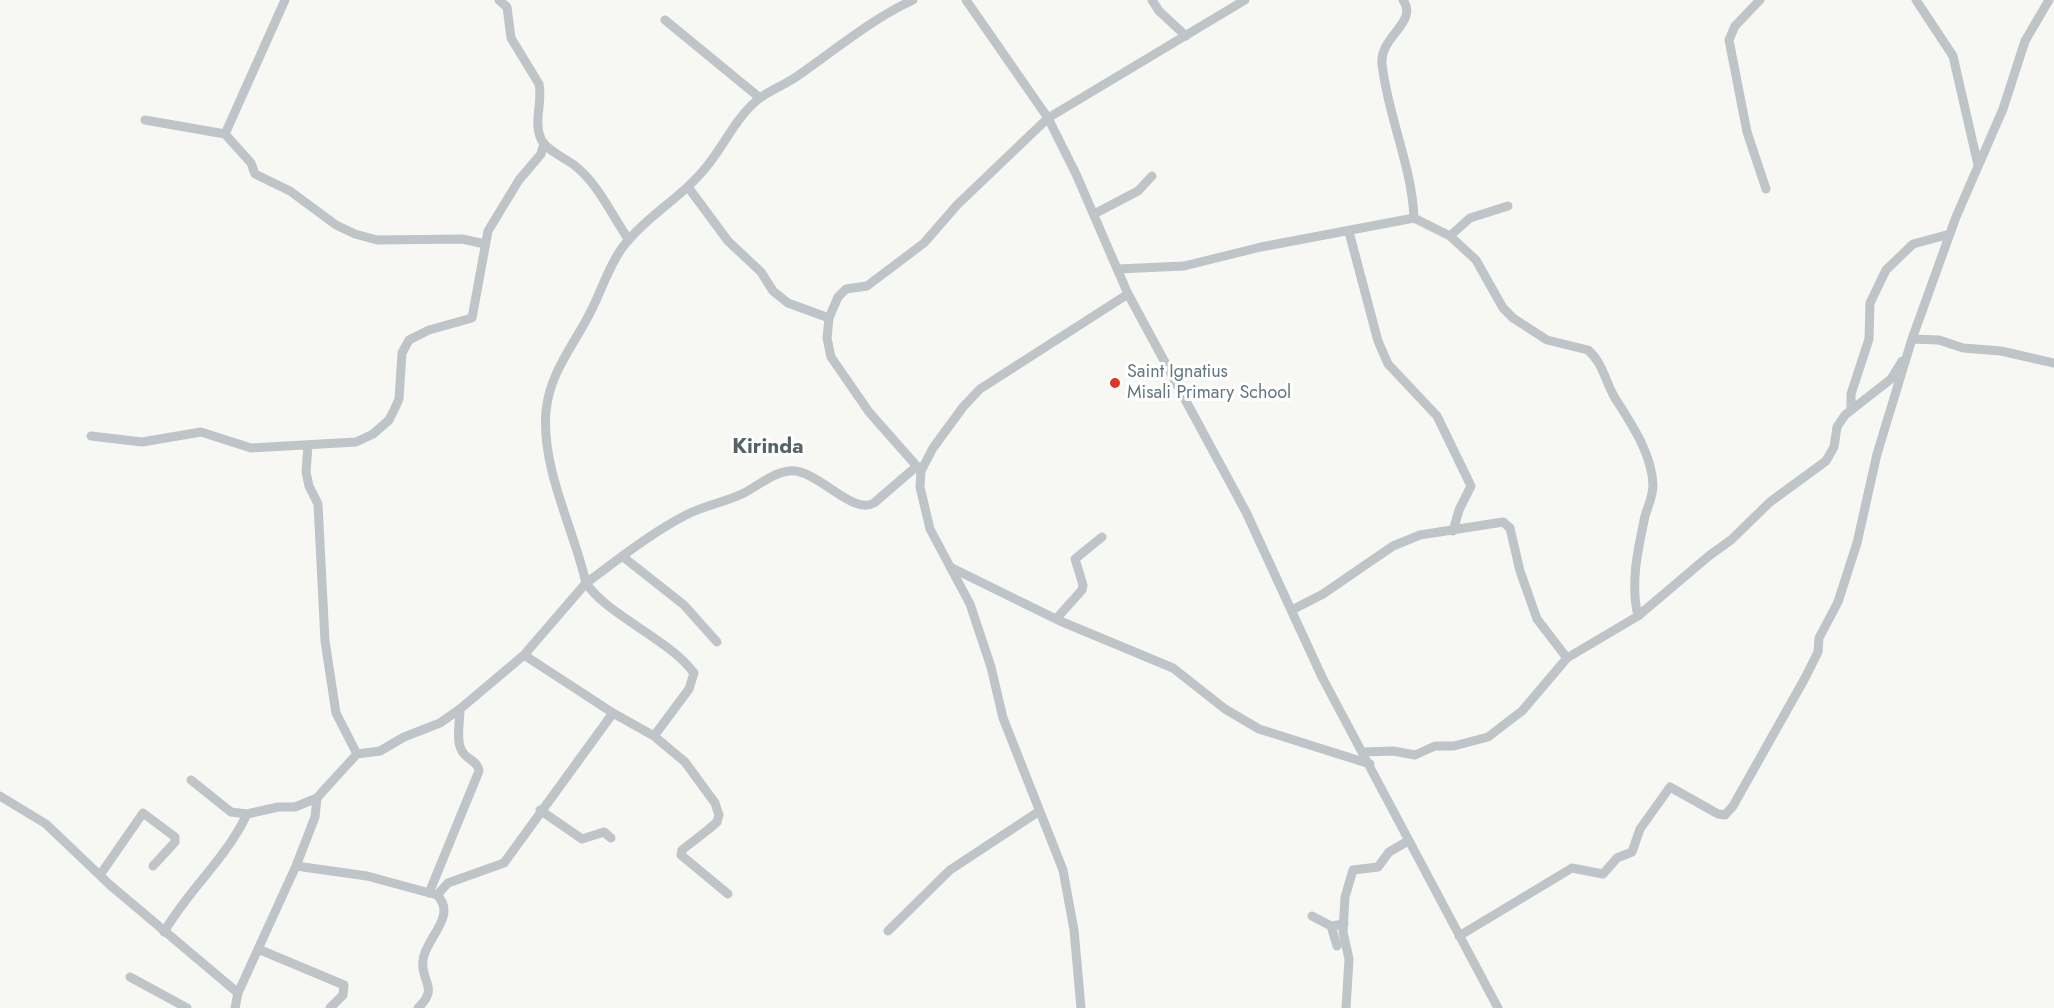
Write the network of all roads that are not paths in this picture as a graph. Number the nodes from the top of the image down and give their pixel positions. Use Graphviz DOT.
graph roads {
  1 [pos="285,0"];
  2 [pos="499,0"];
  3 [pos="913,0"];
  4 [pos="966,0"];
  5 [pos="1152,0"];
  6 [pos="1245,0"];
  7 [pos="1403,0"];
  8 [pos="1760,0"];
  9 [pos="1916,0"];
  10 [pos="2049,0"];
  11 [pos="665,20"];
  12 [pos="1186,36"];
  13 [pos="760,98"];
  14 [pos="1048,118"];
  15 [pos="145,120"];
  16 [pos="225,134"];
  17 [pos="544,143"];
  18 [pos="555,151"];
  19 [pos="541,154"];
  20 [pos="1978,165"];
  21 [pos="1152,176"];
  22 [pos="688,187"];
  23 [pos="1766,189"];
  24 [pos="1508,206"];
  25 [pos="1094,214"];
  26 [pos="1414,218"];
  27 [pos="1349,232"];
  28 [pos="1950,234"];
  29 [pos="1450,236"];
  30 [pos="629,240"];
  31 [pos="486,244"];
  32 [pos="1118,269"];
  33 [pos="1128,294"];
  34 [pos="829,318"];
  35 [pos="1912,339"];
  36 [pos="1908,351"];
  37 [pos="2054,363"];
  38 [pos="1851,410"];
  39 [pos="91,436"];
  40 [pos="308,446"];
  41 [pos="919,469"];
  42 [pos="1453,531"];
  43 [pos="1102,537"];
  44 [pos="622,556"];
  45 [pos="950,567"];
  46 [pos="586,583"];
  47 [pos="1292,610"];
  48 [pos="1638,616"];
  49 [pos="1056,619"];
  50 [pos="717,642"];
  51 [pos="524,655"];
  52 [pos="1567,658"];
  53 [pos="460,709"];
  54 [pos="613,713"];
  55 [pos="654,736"];
  56 [pos="1363,752"];
  57 [pos="357,754"];
  58 [pos="1370,764"];
  59 [pos="191,780"];
  60 [pos="0,796"];
  61 [pos="317,798"];
  62 [pos="540,810"];
  63 [pos="1038,812"];
  64 [pos="248,814"];
  65 [pos="611,838"];
  66 [pos="1408,840"];
  67 [pos="153,866"];
  68 [pos="296,866"];
  69 [pos="100,875"];
  70 [pos="433,894"];
  71 [pos="728,894"];
  72 [pos="1312,916"];
  73 [pos="1344,924"];
  74 [pos="1331,926"];
  75 [pos="888,931"];
  76 [pos="164,932"];
  77 [pos="1460,936"];
  78 [pos="1337,946"];
  79 [pos="258,950"];
  80 [pos="130,977"];
  81 [pos="238,993"];
  82 [pos="187,1008"];
  83 [pos="235,1008"];
  84 [pos="330,1008"];
  85 [pos="418,1008"];
  86 [pos="1082,1008"];
  87 [pos="1346,1008"];
  88 [pos="1498,1008"];
  1 -- 16 [label="street"];
  2 -- 17 [label="street"];
  3 -- 13 [label="street"];
  4 -- 14 [label="street"];
  5 -- 12 [label="street"];
  6 -- 12 [label="street"];
  7 -- 26 [label="street"];
  8 -- 23 [label="street"];
  9 -- 20 [label="street"];
  10 -- 20 [label="street"];
  11 -- 13 [label="street"];
  12 -- 14 [label="street"];
  13 -- 22 [label="street"];
  14 -- 25 [label="street"];
  14 -- 34 [label="street"];
  15 -- 16 [label="street"];
  16 -- 31 [label="street"];
  17 -- 18 [label="street"];
  17 -- 19 [label="street"];
  18 -- 19 [label="street"];
  18 -- 30 [label="street"];
  19 -- 31 [label="street"];
  20 -- 28 [label="street"];
  21 -- 25 [label="street"];
  22 -- 30 [label="street"];
  22 -- 34 [label="street"];
  24 -- 29 [label="street"];
  25 -- 32 [label="street"];
  26 -- 27 [label="street"];
  26 -- 29 [label="street"];
  27 -- 32 [label="street"];
  27 -- 42 [label="street"];
  28 -- 35 [label="street"];
  28 -- 38 [label="street"];
  29 -- 48 [label="street"];
  30 -- 46 [label="street"];
  31 -- 40 [label="street"];
  32 -- 33 [label="street"];
  33 -- 41 [label="street"];
  33 -- 47 [label="street"];
  34 -- 41 [label="street"];
  35 -- 36 [label="street"];
  35 -- 37 [label="street"];
  36 -- 38 [label="street"];
  36 -- 77 [label="street"];
  38 -- 48 [label="street"];
  39 -- 40 [label="street"];
  40 -- 57 [label="street"];
  41 -- 44 [label="street"];
  41 -- 45 [label="street"];
  42 -- 47 [label="street"];
  42 -- 52 [label="street"];
  43 -- 49 [label="street"];
  44 -- 46 [label="street"];
  44 -- 50 [label="street"];
  45 -- 49 [label="street"];
  45 -- 63 [label="street"];
  46 -- 51 [label="street"];
  46 -- 55 [label="street"];
  47 -- 56 [label="street"];
  48 -- 52 [label="street"];
  49 -- 58 [label="street"];
  51 -- 53 [label="street"];
  51 -- 54 [label="street"];
  52 -- 56 [label="street"];
  53 -- 57 [label="street"];
  53 -- 70 [label="street"];
  54 -- 55 [label="street"];
  54 -- 62 [label="street"];
  55 -- 71 [label="street"];
  56 -- 58 [label="street"];
  57 -- 61 [label="street"];
  58 -- 66 [label="street"];
  59 -- 64 [label="street"];
  60 -- 69 [label="street"];
  61 -- 64 [label="street"];
  61 -- 68 [label="street"];
  62 -- 65 [label="street"];
  62 -- 70 [label="street"];
  63 -- 75 [label="street"];
  63 -- 86 [label="street"];
  64 -- 76 [label="street"];
  66 -- 73 [label="street"];
  66 -- 77 [label="street"];
  67 -- 69 [label="street"];
  68 -- 70 [label="street"];
  68 -- 79 [label="street"];
  69 -- 76 [label="street"];
  70 -- 85 [label="street"];
  72 -- 74 [label="street"];
  73 -- 74 [label="street"];
  73 -- 87 [label="street"];
  74 -- 78 [label="street"];
  76 -- 81 [label="street"];
  77 -- 88 [label="street"];
  79 -- 81 [label="street"];
  79 -- 84 [label="street"];
  80 -- 82 [label="street"];
  81 -- 83 [label="street"];
}
